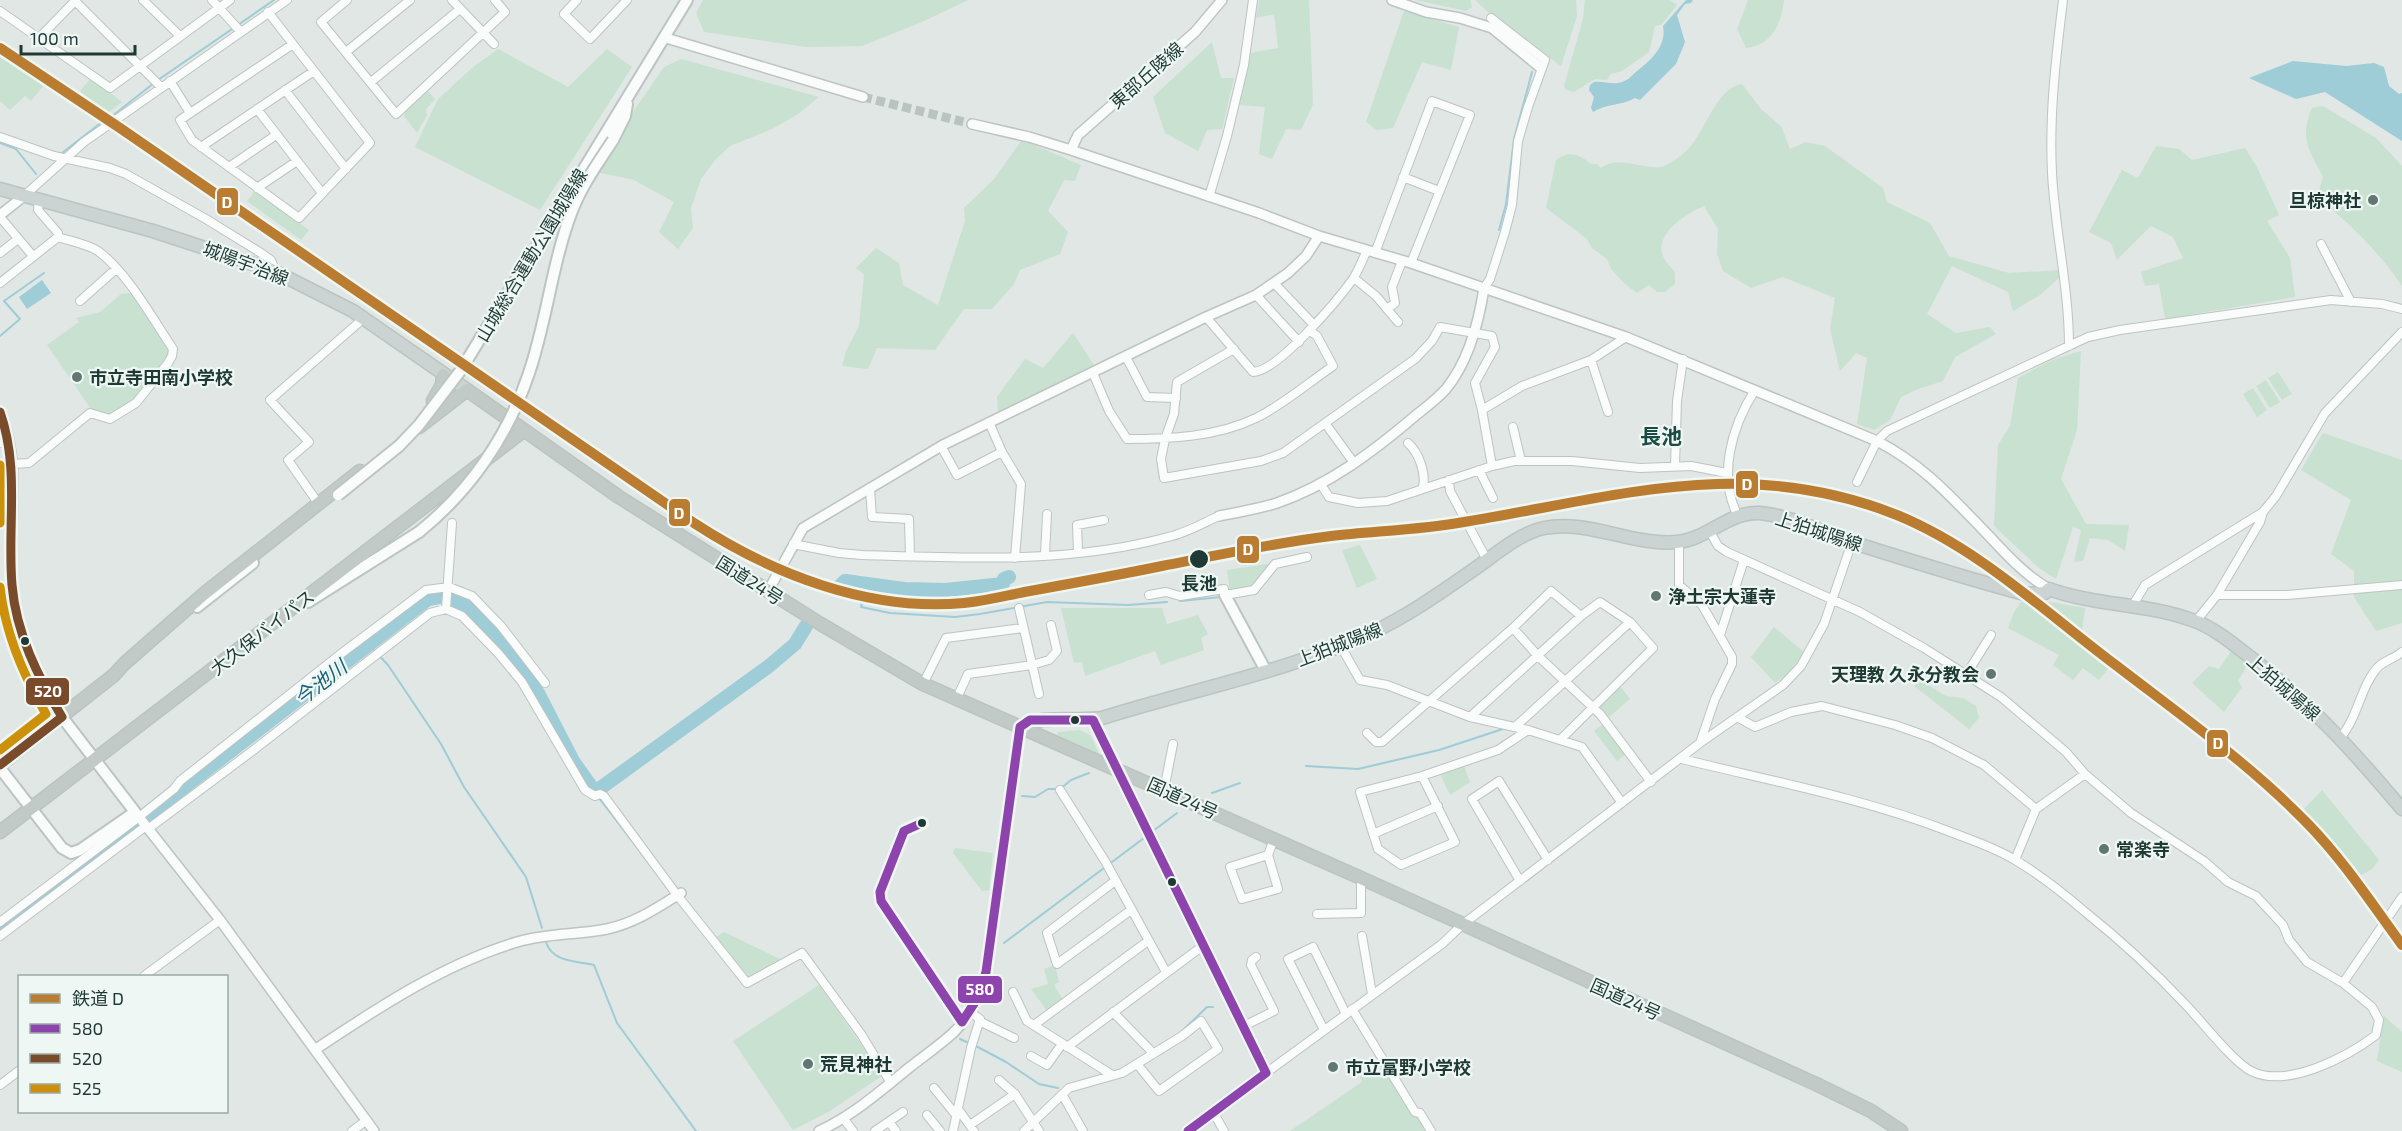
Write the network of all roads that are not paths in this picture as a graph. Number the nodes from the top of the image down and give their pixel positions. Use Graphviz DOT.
graph roads {
  1 [pos="75,0"];
  2 [pos="143,0"];
  3 [pos="212,0"];
  4 [pos="230,0"];
  5 [pos="287,0"];
  6 [pos="410,0"];
  7 [pos="452,0"];
  8 [pos="495,0"];
  9 [pos="577,0"];
  10 [pos="627,0"];
  11 [pos="687,0"];
  12 [pos="1222,0"];
  13 [pos="1253,0"];
  14 [pos="1392,0"];
  15 [pos="2063,0"];
  16 [pos="344,1"];
  17 [pos="220,8"];
  18 [pos="460,9"];
  19 [pos="0,10"];
  20 [pos="268,12"];
  21 [pos="1491,18"];
  22 [pos="237,27"];
  23 [pos="482,32"];
  24 [pos="180,36"];
  25 [pos="39,38"];
  26 [pos="666,38"];
  27 [pos="293,44"];
  28 [pos="494,44"];
  29 [pos="346,52"];
  30 [pos="141,65"];
  31 [pos="1541,68"];
  32 [pos="314,71"];
  33 [pos="170,81"];
  34 [pos="157,82"];
  35 [pos="370,82"];
  36 [pos="285,90"];
  37 [pos="629,95"];
  38 [pos="863,97"];
  39 [pos="257,109"];
  40 [pos="190,113"];
  41 [pos="972,124"];
  42 [pos="276,135"];
  43 [pos="0,137"];
  44 [pos="201,147"];
  45 [pos="1071,150"];
  46 [pos="66,158"];
  47 [pos="297,161"];
  48 [pos="229,167"];
  49 [pos="346,169"];
  50 [pos="1403,177"];
  51 [pos="257,188"];
  52 [pos="0,189"];
  53 [pos="1439,191"];
  54 [pos="322,194"];
  55 [pos="24,196"];
  56 [pos="1209,196"];
  57 [pos="39,200"];
  58 [pos="0,216"];
  59 [pos="1319,236"];
  60 [pos="58,237"];
  61 [pos="18,239"];
  62 [pos="2321,244"];
  63 [pos="1371,251"];
  64 [pos="0,253"];
  65 [pos="33,256"];
  66 [pos="1406,262"];
  67 [pos="116,269"];
  68 [pos="272,270"];
  69 [pos="1354,278"];
  70 [pos="0,283"];
  71 [pos="1274,283"];
  72 [pos="1484,288"];
  73 [pos="1256,295"];
  74 [pos="81,301"];
  75 [pos="2351,302"];
  76 [pos="1387,309"];
  77 [pos="2402,309"];
  78 [pos="1206,317"];
  79 [pos="364,318"];
  80 [pos="1398,322"];
  81 [pos="1311,327"];
  82 [pos="2402,332"];
  83 [pos="1474,333"];
  84 [pos="1626,337"];
  85 [pos="1299,342"];
  86 [pos="2069,346"];
  87 [pos="1234,349"];
  88 [pos="1126,357"];
  89 [pos="1683,359"];
  90 [pos="1591,360"];
  91 [pos="1093,372"];
  92 [pos="443,375"];
  93 [pos="467,390"];
  94 [pos="1755,390"];
  95 [pos="1176,398"];
  96 [pos="1482,410"];
  97 [pos="0,412"];
  98 [pos="1608,412"];
  99 [pos="989,423"];
  100 [pos="1325,423"];
  101 [pos="1513,427"];
  102 [pos="523,431"];
  103 [pos="1165,439"];
  104 [pos="4,440"];
  105 [pos="1877,441"];
  106 [pos="397,443"];
  107 [pos="1408,443"];
  108 [pos="940,446"];
  109 [pos="1002,452"];
  110 [pos="1521,461"];
  111 [pos="1354,463"];
  112 [pos="12,464"];
  113 [pos="1492,465"];
  114 [pos="1676,465"];
  115 [pos="1479,470"];
  116 [pos="1726,473"];
  117 [pos="12,479"];
  118 [pos="1449,480"];
  119 [pos="1857,482"];
  120 [pos="1320,483"];
  121 [pos="1423,487"];
  122 [pos="870,488"];
  123 [pos="0,489"];
  124 [pos="1493,498"];
  125 [pos="318,503"];
  126 [pos="2263,512"];
  127 [pos="1047,514"];
  128 [pos="1219,516"];
  129 [pos="1738,516"];
  130 [pos="1104,520"];
  131 [pos="452,523"];
  132 [pos="1709,530"];
  133 [pos="1679,542"];
  134 [pos="1852,542"];
  135 [pos="793,544"];
  136 [pos="1078,552"];
  137 [pos="1045,555"];
  138 [pos="910,556"];
  139 [pos="1307,557"];
  140 [pos="1015,558"];
  141 [pos="1744,560"];
  142 [pos="1487,561"];
  143 [pos="2402,585"];
  144 [pos="447,588"];
  145 [pos="2049,588"];
  146 [pos="768,591"];
  147 [pos="1149,595"];
  148 [pos="1225,595"];
  149 [pos="2217,595"];
  150 [pos="1833,601"];
  151 [pos="2133,605"];
  152 [pos="1019,608"];
  153 [pos="446,609"];
  154 [pos="1581,616"];
  155 [pos="278,619"];
  156 [pos="2196,621"];
  157 [pos="1630,622"];
  158 [pos="1051,625"];
  159 [pos="1023,628"];
  160 [pos="1513,628"];
  161 [pos="1720,635"];
  162 [pos="1991,635"];
  163 [pos="148,643"];
  164 [pos="1343,645"];
  165 [pos="2402,652"];
  166 [pos="1538,656"];
  167 [pos="1032,665"];
  168 [pos="1266,671"];
  169 [pos="1966,675"];
  170 [pos="545,683"];
  171 [pos="1566,683"];
  172 [pos="923,684"];
  173 [pos="1039,694"];
  174 [pos="956,700"];
  175 [pos="1428,700"];
  176 [pos="1592,707"];
  177 [pos="62,717"];
  178 [pos="1470,717"];
  179 [pos="1737,717"];
  180 [pos="1093,720"];
  181 [pos="1020,727"];
  182 [pos="1515,727"];
  183 [pos="1528,730"];
  184 [pos="1367,733"];
  185 [pos="2340,738"];
  186 [pos="1560,740"];
  187 [pos="1700,743"];
  188 [pos="1173,744"];
  189 [pos="1682,759"];
  190 [pos="95,760"];
  191 [pos="0,766"];
  192 [pos="1117,769"];
  193 [pos="2085,774"];
  194 [pos="1422,776"];
  195 [pos="1651,782"];
  196 [pos="1060,790"];
  197 [pos="1164,790"];
  198 [pos="1622,803"];
  199 [pos="1438,807"];
  200 [pos="31,809"];
  201 [pos="2037,809"];
  202 [pos="2402,809"];
  203 [pos="137,814"];
  204 [pos="147,827"];
  205 [pos="0,832"];
  206 [pos="1373,834"];
  207 [pos="1274,839"];
  208 [pos="1268,855"];
  209 [pos="1548,860"];
  210 [pos="2015,860"];
  211 [pos="1361,878"];
  212 [pos="1115,881"];
  213 [pos="1520,881"];
  214 [pos="679,894"];
  215 [pos="2402,897"];
  216 [pos="1131,910"];
  217 [pos="1317,914"];
  218 [pos="220,920"];
  219 [pos="0,922"];
  220 [pos="1462,925"];
  221 [pos="0,936"];
  222 [pos="1362,936"];
  223 [pos="1148,941"];
  224 [pos="1203,945"];
  225 [pos="1256,957"];
  226 [pos="1166,972"];
  227 [pos="145,975"];
  228 [pos="2343,983"];
  229 [pos="1013,992"];
  230 [pos="1372,994"];
  231 [pos="1349,1011"];
  232 [pos="970,1012"];
  233 [pos="1113,1012"];
  234 [pos="979,1021"];
  235 [pos="1034,1025"];
  236 [pos="1244,1026"];
  237 [pos="1324,1030"];
  238 [pos="1014,1038"];
  239 [pos="1064,1045"];
  240 [pos="316,1049"];
  241 [pos="1153,1053"];
  242 [pos="1031,1056"];
  243 [pos="1137,1064"];
  244 [pos="18,1071"];
  245 [pos="1266,1072"];
  246 [pos="1112,1075"];
  247 [pos="999,1080"];
  248 [pos="891,1083"];
  249 [pos="0,1084"];
  250 [pos="934,1088"];
  251 [pos="1015,1094"];
  252 [pos="1062,1094"];
  253 [pos="903,1112"];
  254 [pos="957,1112"];
  255 [pos="1213,1112"];
  256 [pos="927,1115"];
  257 [pos="843,1118"];
  258 [pos="367,1120"];
  259 [pos="889,1122"];
  260 [pos="1033,1122"];
  261 [pos="972,1128"];
  262 [pos="352,1131"];
  263 [pos="374,1131"];
  264 [pos="819,1131"];
  265 [pos="853,1131"];
  266 [pos="875,1131"];
  267 [pos="896,1131"];
  268 [pos="940,1131"];
  269 [pos="953,1131"];
  270 [pos="1024,1131"];
  271 [pos="1039,1131"];
  272 [pos="1083,1131"];
  273 [pos="1188,1131"];
  274 [pos="1224,1131"];
  275 [pos="1431,1131"];
  276 [pos="1901,1131"];
  1 -- 25 [label="street"];
  1 -- 30 [label="street"];
  2 -- 24 [label="street"];
  3 -- 17 [label="street"];
  4 -- 17 [label="street"];
  5 -- 20 [label="street"];
  6 -- 29 [label="street"];
  7 -- 18 [label="street"];
  8 -- 23 [label="street"];
  9 -- 10 [label="street"];
  11 -- 26 [label="main road, 山城総合運動公園城陽線"];
  12 -- 45 [label="street, 東部丘陵線"];
  13 -- 56 [label="street"];
  14 -- 31 [label="street"];
  15 -- 86 [label="street"];
  16 -- 29 [label="street"];
  17 -- 22 [label="street"];
  17 -- 24 [label="street"];
  18 -- 23 [label="street"];
  18 -- 35 [label="street"];
  19 -- 25 [label="street"];
  20 -- 22 [label="street"];
  20 -- 27 [label="street"];
  21 -- 31 [label="street"];
  22 -- 33 [label="street"];
  23 -- 28 [label="street"];
  23 -- 35 [label="street"];
  24 -- 30 [label="street"];
  25 -- 30 [label="street"];
  26 -- 37 [label="main road, 山城総合運動公園城陽線"];
  26 -- 38 [label="street"];
  27 -- 32 [label="street"];
  27 -- 40 [label="street"];
  29 -- 35 [label="street"];
  30 -- 34 [label="street"];
  31 -- 72 [label="street"];
  32 -- 36 [label="street"];
  32 -- 49 [label="street"];
  33 -- 34 [label="street"];
  33 -- 40 [label="street"];
  34 -- 46 [label="street"];
  36 -- 39 [label="street"];
  36 -- 49 [label="street"];
  37 -- 155 [label="main road, bridge"];
  37 -- 163 [label="main road, 山城総合運動公園城陽線, bridge"];
  39 -- 42 [label="street"];
  39 -- 44 [label="street"];
  40 -- 44 [label="street"];
  41 -- 45 [label="street"];
  42 -- 47 [label="street"];
  42 -- 48 [label="street"];
  43 -- 46 [label="street"];
  44 -- 48 [label="street"];
  45 -- 56 [label="street"];
  46 -- 55 [label="street"];
  46 -- 68 [label="street"];
  47 -- 51 [label="street"];
  47 -- 54 [label="street"];
  48 -- 51 [label="street"];
  49 -- 54 [label="street"];
  50 -- 53 [label="street"];
  50 -- 53 [label="street"];
  50 -- 63 [label="street"];
  51 -- 54 [label="street"];
  52 -- 55 [label="main road, 城陽宇治線"];
  53 -- 66 [label="street"];
  55 -- 57 [label="main road, 城陽宇治線"];
  55 -- 58 [label="street"];
  56 -- 59 [label="street"];
  57 -- 60 [label="street"];
  57 -- 68 [label="main road, 城陽宇治線"];
  58 -- 61 [label="street"];
  59 -- 63 [label="street"];
  59 -- 71 [label="street"];
  60 -- 65 [label="street"];
  60 -- 67 [label="street"];
  61 -- 64 [label="street"];
  61 -- 65 [label="street"];
  62 -- 75 [label="street"];
  63 -- 66 [label="street"];
  63 -- 69 [label="street"];
  65 -- 70 [label="street"];
  66 -- 72 [label="street"];
  66 -- 76 [label="street"];
  67 -- 74 [label="street"];
  67 -- 112 [label="street"];
  68 -- 79 [label="main road, 城陽宇治線"];
  69 -- 76 [label="street"];
  69 -- 81 [label="street"];
  71 -- 73 [label="street"];
  71 -- 81 [label="street"];
  72 -- 83 [label="street"];
  72 -- 84 [label="street"];
  73 -- 78 [label="street"];
  73 -- 85 [label="street"];
  75 -- 77 [label="street"];
  75 -- 86 [label="street"];
  76 -- 80 [label="street"];
  78 -- 87 [label="street"];
  78 -- 88 [label="street"];
  79 -- 92 [label="main road, 城陽宇治線"];
  79 -- 125 [label="street"];
  81 -- 85 [label="street"];
  81 -- 103 [label="street"];
  82 -- 126 [label="street"];
  83 -- 96 [label="street"];
  83 -- 100 [label="street"];
  83 -- 111 [label="street"];
  84 -- 89 [label="street"];
  84 -- 90 [label="street"];
  85 -- 87 [label="street"];
  86 -- 105 [label="street"];
  87 -- 95 [label="street"];
  88 -- 91 [label="street"];
  88 -- 95 [label="street"];
  89 -- 94 [label="street"];
  89 -- 114 [label="street"];
  90 -- 96 [label="street"];
  90 -- 98 [label="street"];
  91 -- 99 [label="street"];
  91 -- 103 [label="street"];
  92 -- 93 [label="main road, 城陽宇治線"];
  92 -- 106 [label="highway"];
  93 -- 102 [label="highway, 国道24号"];
  93 -- 106 [label="highway"];
  94 -- 105 [label="street"];
  94 -- 116 [label="street"];
  95 -- 103 [label="street"];
  96 -- 113 [label="street"];
  97 -- 104 [label="street"];
  99 -- 108 [label="street"];
  99 -- 109 [label="street"];
  100 -- 103 [label="street"];
  100 -- 111 [label="street"];
  101 -- 110 [label="street"];
  102 -- 146 [label="highway, 国道24号"];
  102 -- 155 [label="highway, 大久保バイパス"];
  104 -- 112 [label="street"];
  105 -- 119 [label="street"];
  105 -- 145 [label="street"];
  106 -- 125 [label="highway"];
  107 -- 121 [label="street"];
  108 -- 109 [label="street"];
  108 -- 122 [label="street"];
  109 -- 140 [label="street"];
  110 -- 113 [label="street"];
  110 -- 114 [label="street"];
  111 -- 120 [label="street"];
  112 -- 117 [label="street"];
  113 -- 115 [label="street"];
  114 -- 116 [label="street"];
  115 -- 118 [label="street"];
  115 -- 124 [label="street"];
  116 -- 129 [label="street"];
  117 -- 123 [label="street"];
  117 -- 177 [label="street"];
  118 -- 121 [label="street"];
  118 -- 142 [label="street"];
  120 -- 121 [label="street"];
  120 -- 128 [label="street"];
  122 -- 135 [label="street"];
  122 -- 138 [label="street"];
  125 -- 163 [label="highway"];
  126 -- 149 [label="street"];
  126 -- 151 [label="street"];
  127 -- 137 [label="street"];
  128 -- 136 [label="street"];
  129 -- 132 [label="main road, 上狛城陽線"];
  129 -- 134 [label="main road, 上狛城陽線"];
  130 -- 136 [label="street"];
  131 -- 144 [label="street"];
  132 -- 133 [label="main road, 上狛城陽線"];
  132 -- 141 [label="street"];
  133 -- 142 [label="main road, 上狛城陽線"];
  133 -- 161 [label="street"];
  134 -- 145 [label="main road, 上狛城陽線"];
  134 -- 150 [label="street"];
  135 -- 138 [label="street"];
  135 -- 146 [label="street"];
  136 -- 137 [label="street"];
  137 -- 140 [label="street"];
  138 -- 140 [label="street"];
  139 -- 148 [label="street"];
  141 -- 150 [label="street"];
  141 -- 161 [label="street"];
  142 -- 164 [label="main road, 上狛城陽線"];
  143 -- 149 [label="street"];
  144 -- 153 [label="street"];
  144 -- 170 [label="street"];
  144 -- 203 [label="street"];
  145 -- 151 [label="main road, 上狛城陽線"];
  146 -- 172 [label="highway, 国道24号"];
  147 -- 148 [label="street"];
  148 -- 168 [label="main road"];
  149 -- 156 [label="street"];
  150 -- 169 [label="street"];
  150 -- 179 [label="street"];
  151 -- 156 [label="main road, 上狛城陽線"];
  152 -- 159 [label="street"];
  153 -- 204 [label="street"];
  153 -- 214 [label="street"];
  154 -- 157 [label="street"];
  154 -- 160 [label="street"];
  154 -- 166 [label="street"];
  155 -- 190 [label="highway, 大久保バイパス"];
  156 -- 185 [label="main road, 上狛城陽線"];
  157 -- 171 [label="street"];
  157 -- 176 [label="street"];
  158 -- 167 [label="street"];
  159 -- 167 [label="street"];
  159 -- 172 [label="street"];
  160 -- 166 [label="street"];
  160 -- 175 [label="street"];
  161 -- 187 [label="street"];
  162 -- 169 [label="street"];
  163 -- 177 [label="highway"];
  164 -- 168 [label="main road, 上狛城陽線"];
  164 -- 175 [label="street"];
  165 -- 185 [label="street"];
  166 -- 171 [label="street"];
  166 -- 178 [label="street"];
  167 -- 173 [label="street"];
  167 -- 174 [label="street"];
  168 -- 180 [label="main road, 上狛城陽線"];
  169 -- 193 [label="street"];
  171 -- 176 [label="street"];
  171 -- 182 [label="street"];
  172 -- 174 [label="highway, 国道24号"];
  174 -- 181 [label="highway, 国道24号"];
  175 -- 178 [label="street"];
  175 -- 184 [label="street"];
  176 -- 186 [label="street"];
  176 -- 195 [label="street"];
  177 -- 190 [label="main road"];
  177 -- 191 [label="highway"];
  178 -- 182 [label="street"];
  179 -- 187 [label="street"];
  179 -- 201 [label="street"];
  180 -- 181 [label="main road, 上狛城陽線"];
  180 -- 192 [label="street"];
  181 -- 192 [label="highway, 国道24号"];
  181 -- 232 [label="street"];
  182 -- 183 [label="street"];
  183 -- 186 [label="street"];
  183 -- 194 [label="street"];
  185 -- 202 [label="main road, 上狛城陽線"];
  186 -- 198 [label="street"];
  187 -- 189 [label="street"];
  188 -- 197 [label="street"];
  189 -- 195 [label="street"];
  189 -- 210 [label="street"];
  190 -- 200 [label="highway, 大久保バイパス"];
  190 -- 203 [label="main road"];
  191 -- 200 [label="main road"];
  192 -- 197 [label="highway, 国道24号"];
  192 -- 224 [label="main road"];
  193 -- 201 [label="street"];
  193 -- 228 [label="street"];
  194 -- 199 [label="street"];
  194 -- 206 [label="street"];
  195 -- 198 [label="street"];
  196 -- 212 [label="street"];
  197 -- 207 [label="highway, 国道24号"];
  198 -- 209 [label="street"];
  199 -- 206 [label="street"];
  199 -- 206 [label="street"];
  200 -- 203 [label="main road"];
  200 -- 205 [label="highway, 大久保バイパス"];
  201 -- 210 [label="street"];
  203 -- 204 [label="street"];
  203 -- 219 [label="street"];
  204 -- 218 [label="street"];
  204 -- 221 [label="street"];
  207 -- 208 [label="street"];
  207 -- 211 [label="highway, 国道24号"];
  208 -- 208 [label="street"];
  209 -- 213 [label="street"];
  209 -- 213 [label="street"];
  210 -- 228 [label="street"];
  211 -- 217 [label="street"];
  211 -- 220 [label="highway, 国道24号"];
  212 -- 216 [label="street"];
  212 -- 216 [label="street"];
  213 -- 220 [label="street"];
  214 -- 240 [label="street"];
  214 -- 248 [label="street"];
  215 -- 228 [label="street"];
  216 -- 223 [label="street"];
  218 -- 227 [label="street"];
  218 -- 240 [label="street"];
  220 -- 230 [label="street"];
  220 -- 276 [label="highway, 国道24号"];
  222 -- 230 [label="street"];
  223 -- 226 [label="street"];
  223 -- 235 [label="street"];
  224 -- 226 [label="street"];
  224 -- 236 [label="main road"];
  225 -- 236 [label="street"];
  226 -- 233 [label="street"];
  229 -- 235 [label="street"];
  230 -- 231 [label="street"];
  231 -- 237 [label="street"];
  231 -- 237 [label="street"];
  231 -- 275 [label="street"];
  232 -- 234 [label="street"];
  232 -- 248 [label="street"];
  233 -- 239 [label="street"];
  233 -- 241 [label="street"];
  234 -- 238 [label="street"];
  234 -- 254 [label="street"];
  235 -- 239 [label="street"];
  236 -- 245 [label="main road"];
  237 -- 245 [label="street"];
  239 -- 242 [label="street"];
  239 -- 246 [label="street"];
  240 -- 258 [label="street"];
  241 -- 243 [label="street"];
  241 -- 243 [label="street"];
  243 -- 246 [label="street"];
  244 -- 249 [label="street"];
  245 -- 255 [label="main road"];
  246 -- 252 [label="street"];
  247 -- 251 [label="street"];
  248 -- 257 [label="street"];
  250 -- 254 [label="street"];
  251 -- 260 [label="street"];
  251 -- 261 [label="street"];
  252 -- 260 [label="street"];
  252 -- 272 [label="street"];
  253 -- 259 [label="street"];
  254 -- 261 [label="street"];
  254 -- 269 [label="street"];
  255 -- 273 [label="main road"];
  255 -- 274 [label="street"];
  256 -- 268 [label="street"];
  257 -- 264 [label="street"];
  257 -- 265 [label="street"];
  258 -- 262 [label="street"];
  258 -- 263 [label="street"];
  259 -- 266 [label="street"];
  259 -- 267 [label="street"];
  260 -- 270 [label="street"];
  260 -- 271 [label="street"];
}
